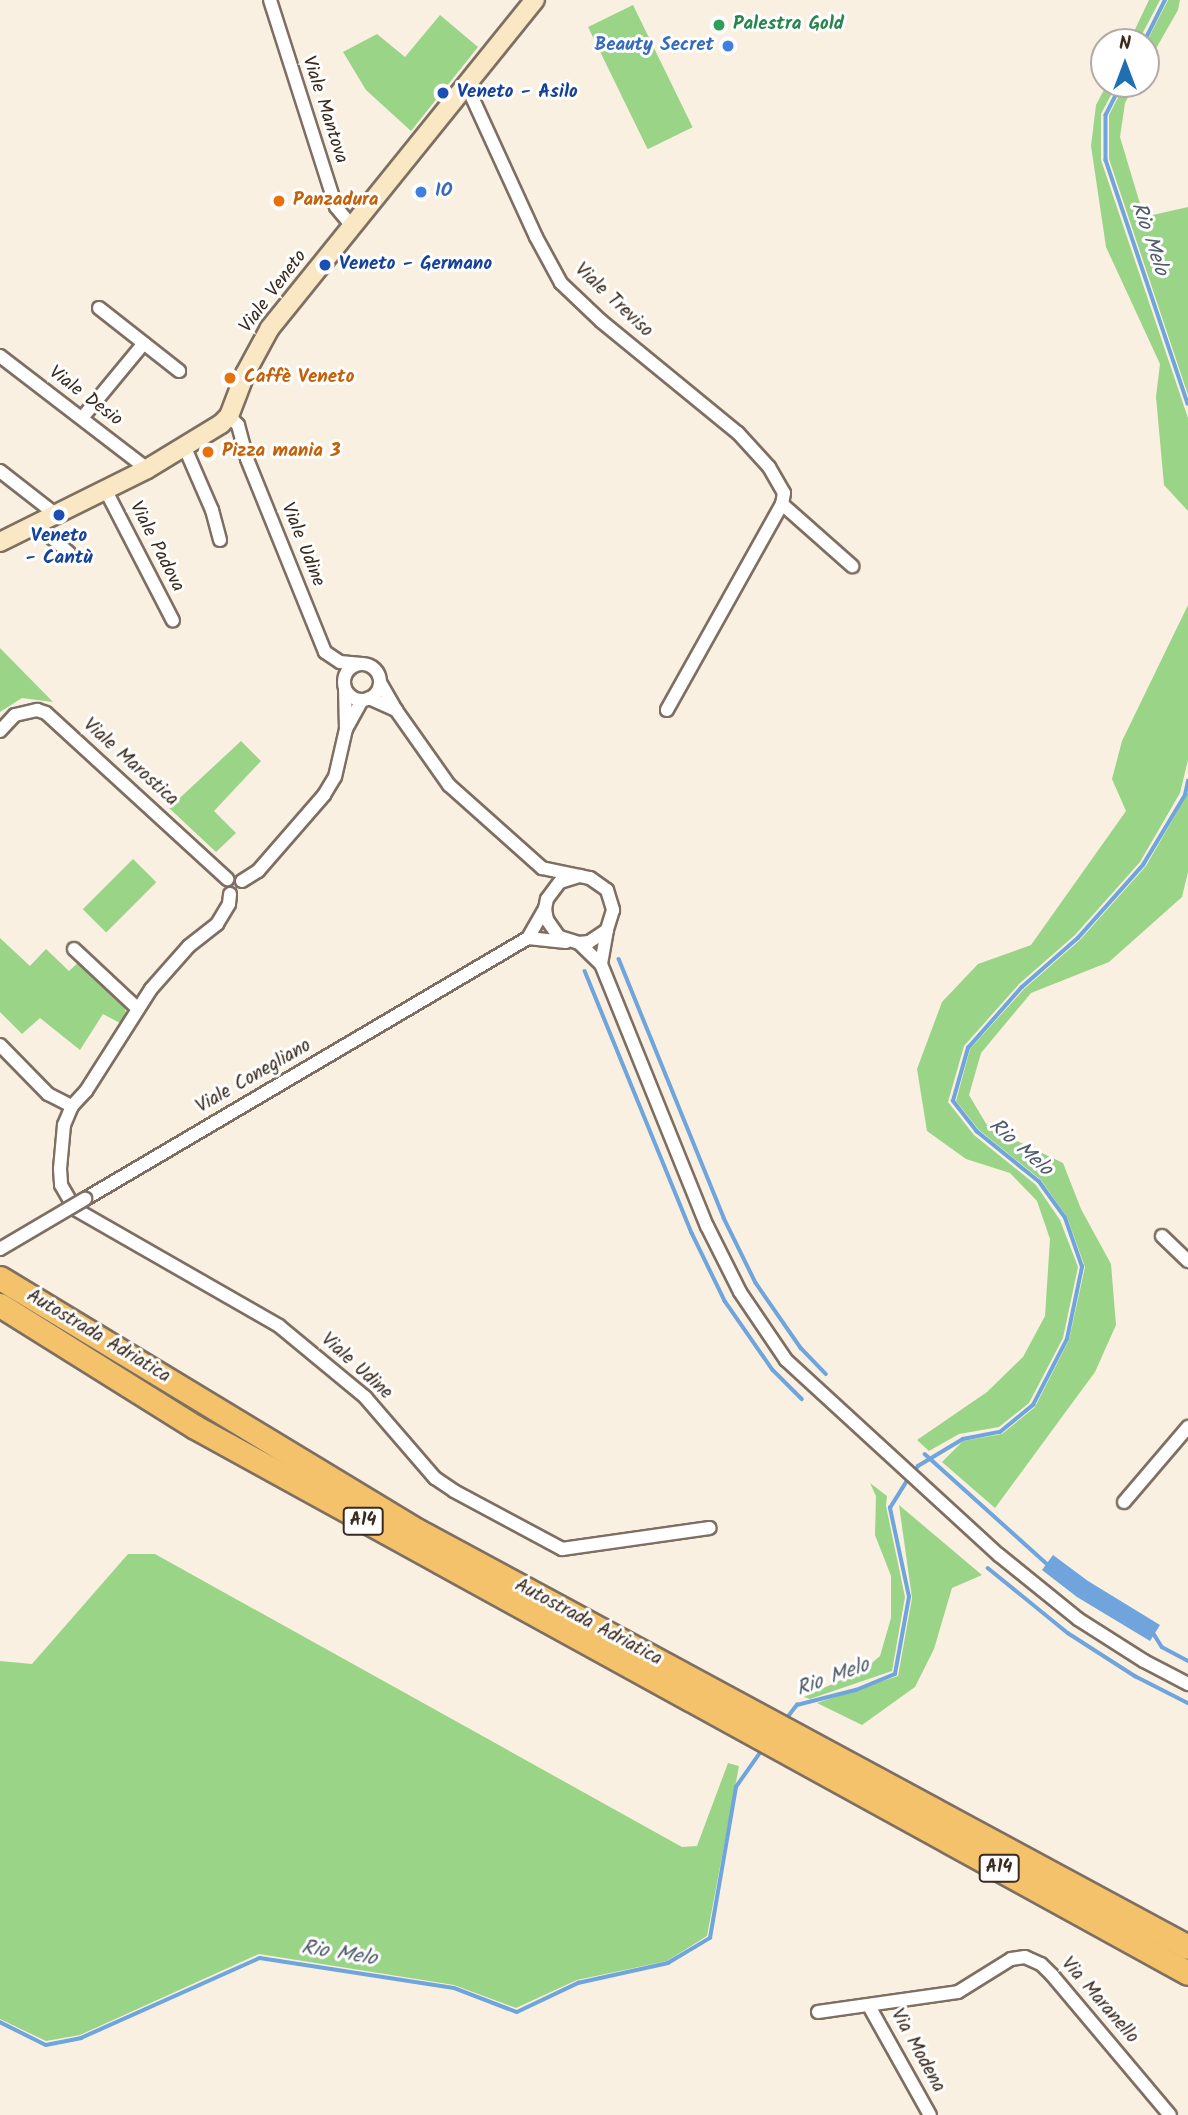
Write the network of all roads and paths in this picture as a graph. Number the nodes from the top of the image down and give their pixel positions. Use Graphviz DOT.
graph roads {
  1 [pos="270,0"];
  2 [pos="535,0"];
  3 [pos="466,84"];
  4 [pos="352,226"];
  5 [pos="99,308"];
  6 [pos="144,343"];
  7 [pos="0,356"];
  8 [pos="179,371"];
  9 [pos="229,416"];
  10 [pos="82,418"];
  11 [pos="185,448"];
  12 [pos="147,469"];
  13 [pos="0,471"];
  14 [pos="105,489"];
  15 [pos="782,505"];
  16 [pos="55,514"];
  17 [pos="36,524"];
  18 [pos="220,540"];
  19 [pos="0,541"];
  20 [pos="69,553"];
  21 [pos="852,566"];
  22 [pos="173,621"];
  23 [pos="362,664"];
  24 [pos="380,682"];
  25 [pos="345,688"];
  26 [pos="365,699"];
  27 [pos="396,710"];
  28 [pos="667,710"];
  29 [pos="346,729"];
  30 [pos="0,731"];
  31 [pos="542,868"];
  32 [pos="580,876"];
  33 [pos="227,879"];
  34 [pos="242,881"];
  35 [pos="230,894"];
  36 [pos="546,904"];
  37 [pos="607,930"];
  38 [pos="528,939"];
  39 [pos="574,943"];
  40 [pos="74,949"];
  41 [pos="601,964"];
  42 [pos="137,1008"];
  43 [pos="0,1045"];
  44 [pos="72,1106"];
  45 [pos="1162,1236"];
  46 [pos="0,1248"];
  47 [pos="1188,1261"];
  48 [pos="0,1278"];
  49 [pos="0,1305"];
  50 [pos="1188,1427"];
  51 [pos="1124,1502"];
  52 [pos="710,1528"];
  53 [pos="1188,1684"];
  54 [pos="1188,1947"];
  55 [pos="1188,1973"];
  56 [pos="869,2006"];
  57 [pos="818,2012"];
  58 [pos="930,2115"];
  59 [pos="1170,2115"];
  1 -- 4 [label="street, Viale Mantova"];
  2 -- 3 [label="main road, Viale Veneto"];
  3 -- 4 [label="main road, Viale Veneto"];
  3 -- 15 [label="street, Viale Treviso"];
  4 -- 9 [label="main road, Viale Veneto"];
  5 -- 6 [label="street"];
  6 -- 8 [label="street"];
  6 -- 10 [label="street"];
  7 -- 10 [label="street, Viale Desio"];
  9 -- 11 [label="main road"];
  9 -- 23 [label="street, Viale Udine"];
  10 -- 12 [label="street, Viale Desio"];
  11 -- 12 [label="main road"];
  11 -- 18 [label="street"];
  12 -- 14 [label="main road"];
  13 -- 16 [label="street"];
  14 -- 16 [label="main road"];
  14 -- 22 [label="street, Viale Padova"];
  15 -- 21 [label="street"];
  15 -- 28 [label="street"];
  16 -- 17 [label="main road"];
  17 -- 19 [label="main road"];
  17 -- 20 [label="street"];
  23 -- 24 [label="street, Viale Udine"];
  23 -- 25 [label="street"];
  24 -- 26 [label="street"];
  24 -- 27 [label="street, Viale Udine"];
  25 -- 26 [label="street"];
  25 -- 29 [label="street"];
  26 -- 27 [label="street"];
  26 -- 29 [label="street"];
  27 -- 31 [label="street, Viale Udine"];
  29 -- 34 [label="street"];
  30 -- 33 [label="street, Viale Marostica"];
  31 -- 32 [label="street"];
  31 -- 36 [label="street"];
  32 -- 36 [label="street"];
  32 -- 37 [label="street"];
  33 -- 34 [label="street"];
  33 -- 35 [label="street"];
  34 -- 35 [label="street"];
  35 -- 42 [label="street"];
  36 -- 38 [label="street"];
  36 -- 39 [label="street"];
  37 -- 39 [label="street"];
  37 -- 41 [label="street"];
  38 -- 39 [label="street"];
  38 -- 46 [label="street, Viale Conegliano, bridge"];
  39 -- 41 [label="street"];
  40 -- 42 [label="street"];
  41 -- 53 [label="street"];
  42 -- 44 [label="street"];
  43 -- 44 [label="street"];
  44 -- 52 [label="street, Viale Udine"];
  45 -- 47 [label="street"];
  48 -- 54 [label="highway, Autostrada Adriatica / A14"];
  49 -- 55 [label="highway, Autostrada Adriatica / A14"];
  50 -- 51 [label="street"];
  56 -- 57 [label="street, Via Maranello"];
  56 -- 58 [label="street, Via Modena"];
  56 -- 59 [label="street, Via Maranello"];
}
